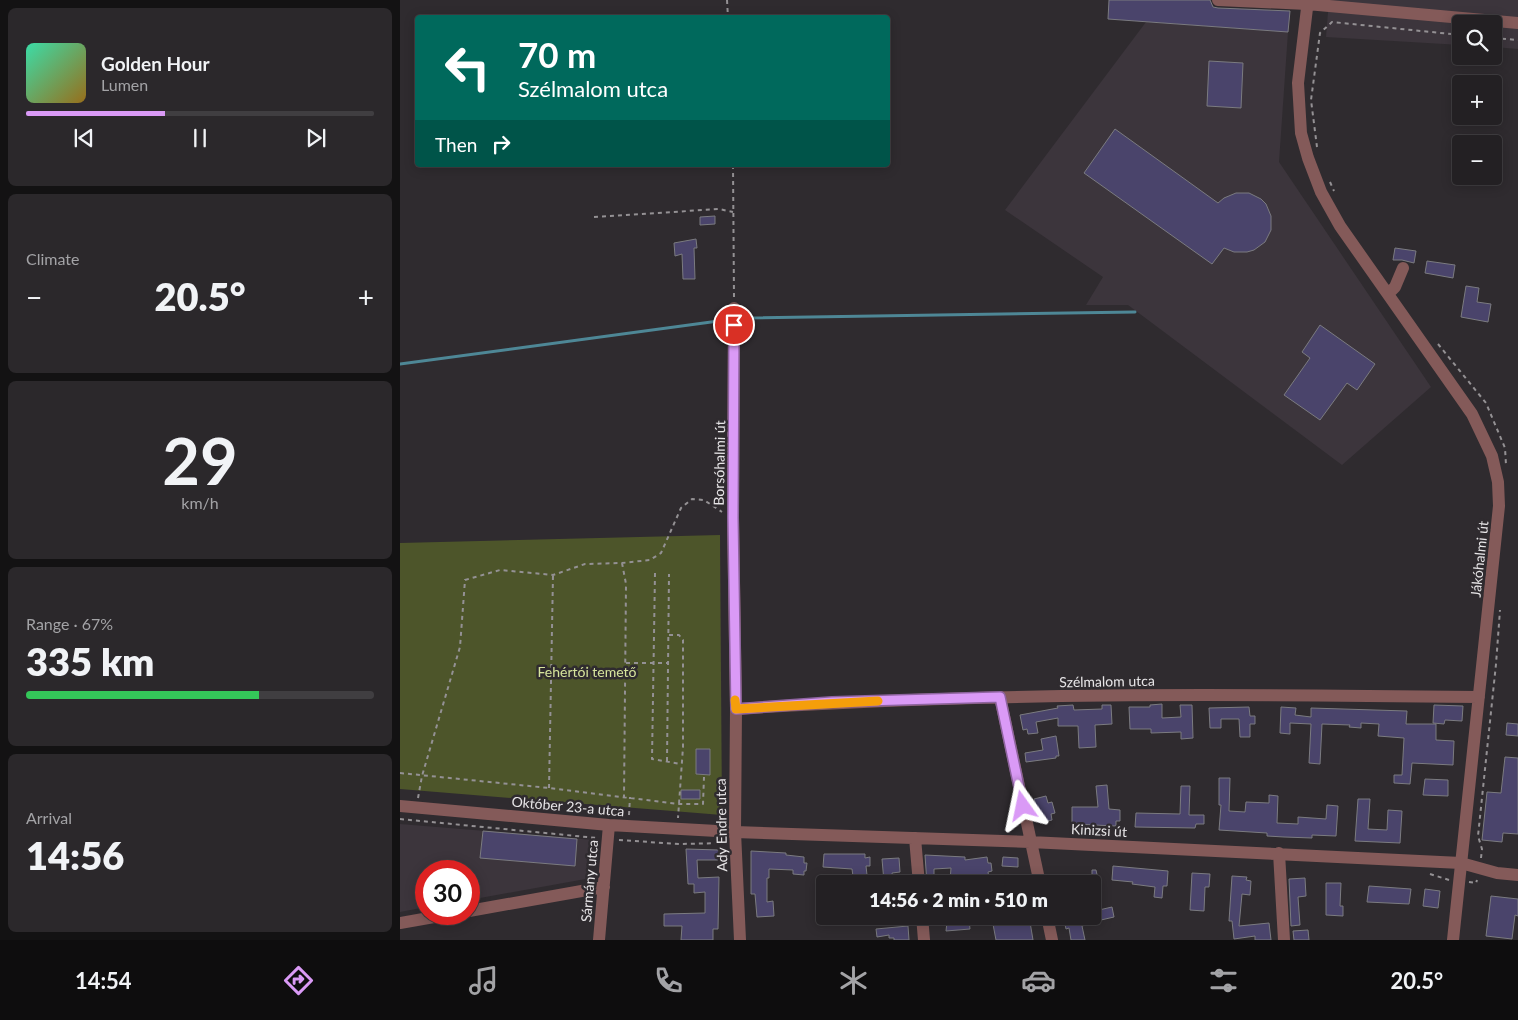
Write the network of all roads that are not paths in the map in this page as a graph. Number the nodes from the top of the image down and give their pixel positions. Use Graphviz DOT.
graph roads {
  1 [pos="1218,0"];
  2 [pos="1263,1"];
  3 [pos="1308,2"];
  4 [pos="1518,23"];
  5 [pos="1403,268"];
  6 [pos="1388,294"];
  7 [pos="734,308"];
  8 [pos="1000,697"];
  9 [pos="1479,697"];
  10 [pos="736,709"];
  11 [pos="400,806"];
  12 [pos="609,825"];
  13 [pos="735,832"];
  14 [pos="915,838"];
  15 [pos="1030,842"];
  16 [pos="1279,854"];
  17 [pos="1462,863"];
  18 [pos="918,875"];
  19 [pos="1038,875"];
  20 [pos="1518,875"];
  21 [pos="604,887"];
  22 [pos="480,909"];
  23 [pos="415,920"];
  24 [pos="400,922"];
  25 [pos="923,925"];
  26 [pos="1049,925"];
  27 [pos="600,940"];
  28 [pos="740,940"];
  29 [pos="924,940"];
  30 [pos="1052,940"];
  31 [pos="1284,940"];
  32 [pos="1453,940"];
  1 -- 2 [label="street"];
  2 -- 3 [label="street"];
  3 -- 4 [label="street"];
  3 -- 6 [label="street, Jákóhalmi út"];
  5 -- 6 [label="street"];
  6 -- 9 [label="street, Jákóhalmi út"];
  7 -- 10 [label="street, Borsóhalmi út"];
  8 -- 9 [label="street, Szélmalom utca"];
  8 -- 10 [label="street, Szélmalom utca"];
  8 -- 15 [label="street"];
  9 -- 17 [label="street, Jákóhalmi út"];
  10 -- 13 [label="street, Ady Endre utca"];
  11 -- 12 [label="street, Október 23-a utca"];
  12 -- 13 [label="street, Október 23-a utca"];
  12 -- 21 [label="street, Sármány utca"];
  13 -- 14 [label="street, Kinizsi út"];
  13 -- 28 [label="street, Ady Endre utca"];
  14 -- 15 [label="street, Kinizsi út"];
  14 -- 18 [label="street"];
  15 -- 16 [label="street, Kinizsi út"];
  15 -- 19 [label="street"];
  16 -- 17 [label="street, Kinizsi út"];
  16 -- 31 [label="street"];
  17 -- 20 [label="street, Kinizsi út"];
  17 -- 32 [label="street, Jákóhalmi út"];
  21 -- 22 [label="street"];
  21 -- 27 [label="street, Sármány utca"];
  23 -- 24 [label="street"];
  25 -- 29 [label="street"];
  26 -- 30 [label="street"];
}
